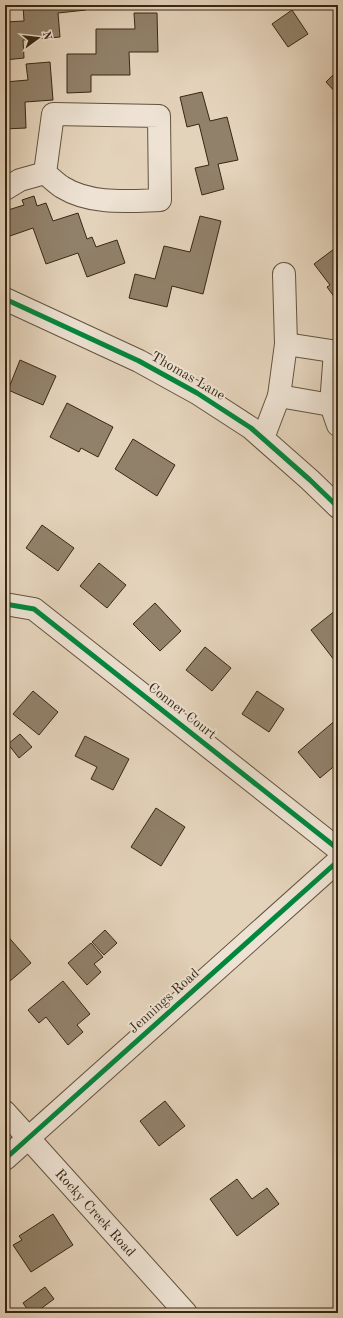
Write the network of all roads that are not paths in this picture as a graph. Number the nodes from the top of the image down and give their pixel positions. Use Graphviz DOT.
graph roads {
  1 [pos="46,173"];
  2 [pos="5,189"];
  3 [pos="284,274"];
  4 [pos="5,299"];
  5 [pos="286,344"];
  6 [pos="337,351"];
  7 [pos="279,396"];
  8 [pos="334,415"];
  9 [pos="263,438"];
  10 [pos="338,507"];
  11 [pos="5,604"];
  12 [pos="338,850"];
  13 [pos="338,861"];
  14 [pos="5,1112"];
  15 [pos="28,1138"];
  16 [pos="5,1159"];
  17 [pos="186,1313"];
  1 -- 1 [label="street"];
  1 -- 2 [label="street"];
  3 -- 5 [label="street"];
  4 -- 9 [label="street, Thomas Lane"];
  5 -- 6 [label="street"];
  5 -- 7 [label="street"];
  6 -- 8 [label="street"];
  7 -- 8 [label="street"];
  7 -- 9 [label="street"];
  9 -- 10 [label="street, Thomas Lane"];
  11 -- 12 [label="street, Conner Court"];
  13 -- 15 [label="street, Jennings Road"];
  14 -- 15 [label="street, Rocky Creek Road"];
  15 -- 16 [label="street, Jennings Road"];
  15 -- 17 [label="street, Rocky Creek Road"];
}
